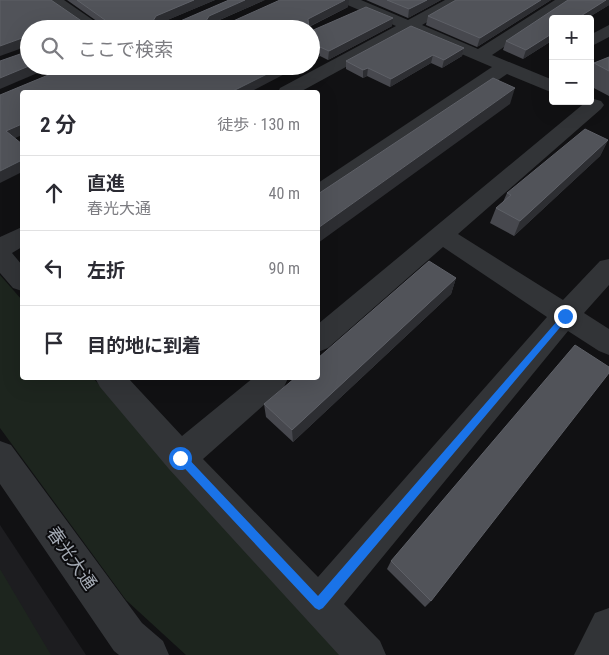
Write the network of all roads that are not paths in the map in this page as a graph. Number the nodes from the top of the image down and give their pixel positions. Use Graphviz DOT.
graph roads {
  1 [pos="53,0"];
  2 [pos="457,0"];
  3 [pos="566,0"];
  4 [pos="358,5"];
  5 [pos="84,20"];
  6 [pos="409,26"];
  7 [pos="609,30"];
  8 [pos="594,39"];
  9 [pos="480,55"];
  10 [pos="506,66"];
  11 [pos="549,70"];
  12 [pos="320,74"];
  13 [pos="318,75"];
  14 [pos="534,79"];
  15 [pos="549,85"];
  16 [pos="291,90"];
  17 [pos="596,106"];
  18 [pos="320,192"];
  19 [pos="440,234"];
  20 [pos="20,237"];
  21 [pos="0,248"];
  22 [pos="0,256"];
  23 [pos="609,268"];
  24 [pos="20,279"];
  25 [pos="565,316"];
  26 [pos="320,338"];
  27 [pos="609,342"];
  28 [pos="112,380"];
  29 [pos="272,380"];
  30 [pos="0,456"];
  31 [pos="180,458"];
  32 [pos="319,604"];
  33 [pos="609,627"];
  34 [pos="358,650"];
  35 [pos="149,655"];
  36 [pos="594,655"];
  1 -- 5 [label="street"];
  2 -- 6 [label="street"];
  3 -- 9 [label="street"];
  4 -- 6 [label="street"];
  6 -- 9 [label="street"];
  6 -- 12 [label="street"];
  7 -- 8 [label="street"];
  9 -- 10 [label="street"];
  10 -- 14 [label="street"];
  10 -- 18 [label="street"];
  11 -- 14 [label="street"];
  13 -- 16 [label="street"];
  14 -- 15 [label="street"];
  17 -- 19 [label="street"];
  19 -- 25 [label="street"];
  19 -- 26 [label="street"];
  20 -- 21 [label="street"];
  22 -- 24 [label="street"];
  23 -- 25 [label="street"];
  25 -- 27 [label="street"];
  25 -- 32 [label="street"];
  28 -- 31 [label="street"];
  29 -- 31 [label="street"];
  30 -- 35 [label="street, 春光大通"];
  31 -- 32 [label="street"];
  32 -- 34 [label="street"];
  33 -- 36 [label="street"];
}
